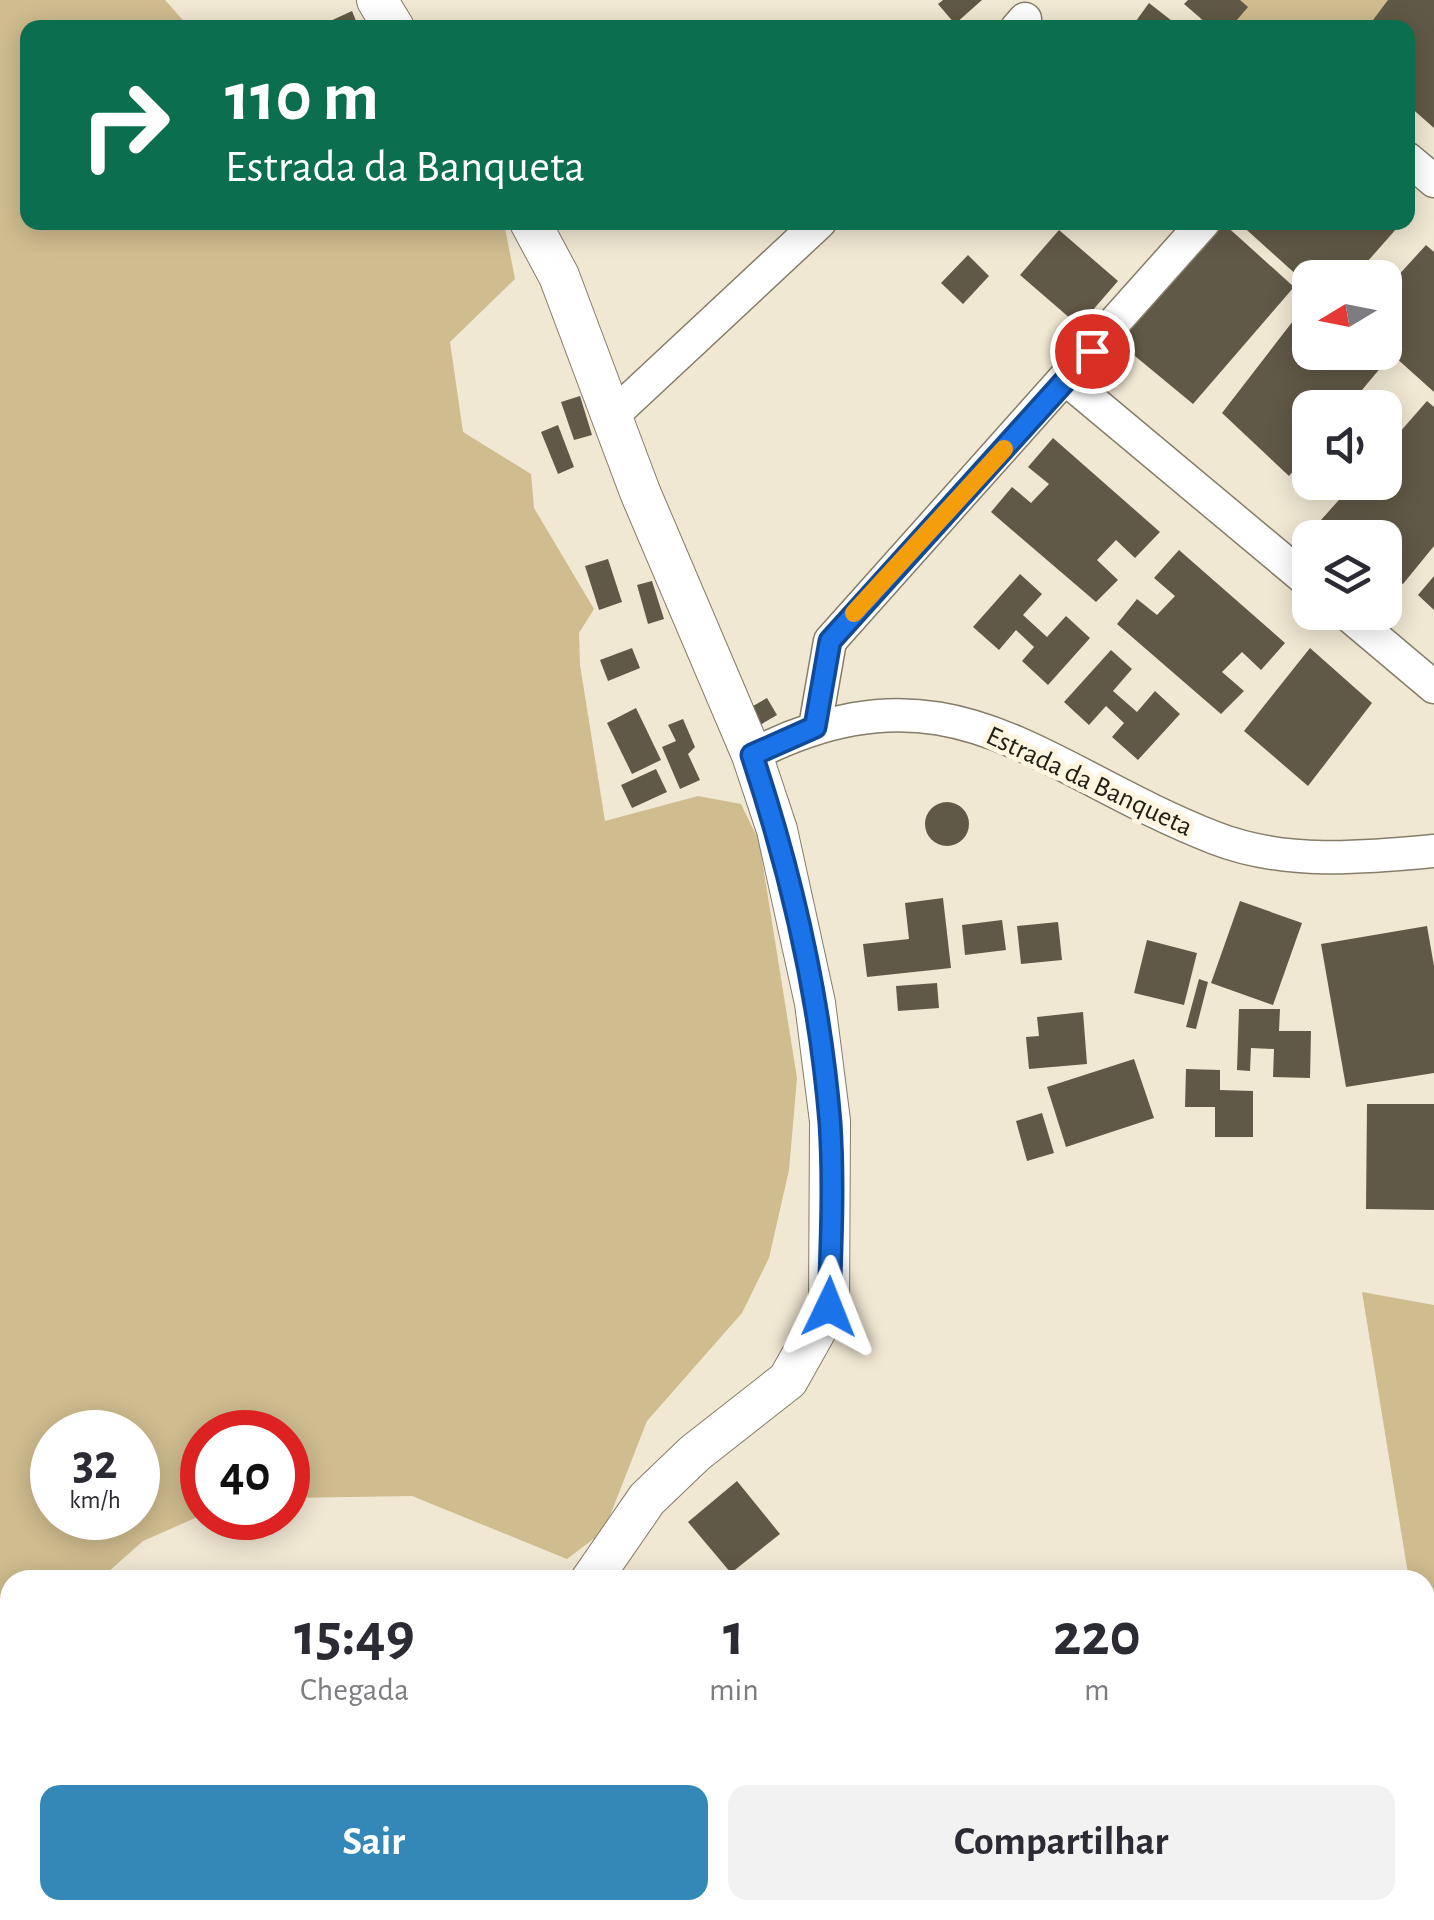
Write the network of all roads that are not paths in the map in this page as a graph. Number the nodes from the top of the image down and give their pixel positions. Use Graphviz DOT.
graph roads {
  1 [pos="534,230"];
  2 [pos="811,230"];
  3 [pos="1197,230"];
  4 [pos="1067,380"];
  5 [pos="611,417"];
  6 [pos="1292,568"];
  7 [pos="1367,630"];
  8 [pos="1434,686"];
  9 [pos="815,727"];
  10 [pos="752,755"];
  11 [pos="1434,851"];
  12 [pos="598,1570"];
  1 -- 5 [label="street"];
  2 -- 5 [label="street"];
  3 -- 4 [label="street"];
  4 -- 6 [label="street"];
  4 -- 9 [label="street"];
  5 -- 10 [label="street"];
  7 -- 8 [label="street"];
  9 -- 10 [label="street, Estrada da Banqueta"];
  9 -- 11 [label="street, Estrada da Banqueta"];
  10 -- 12 [label="street"];
}
